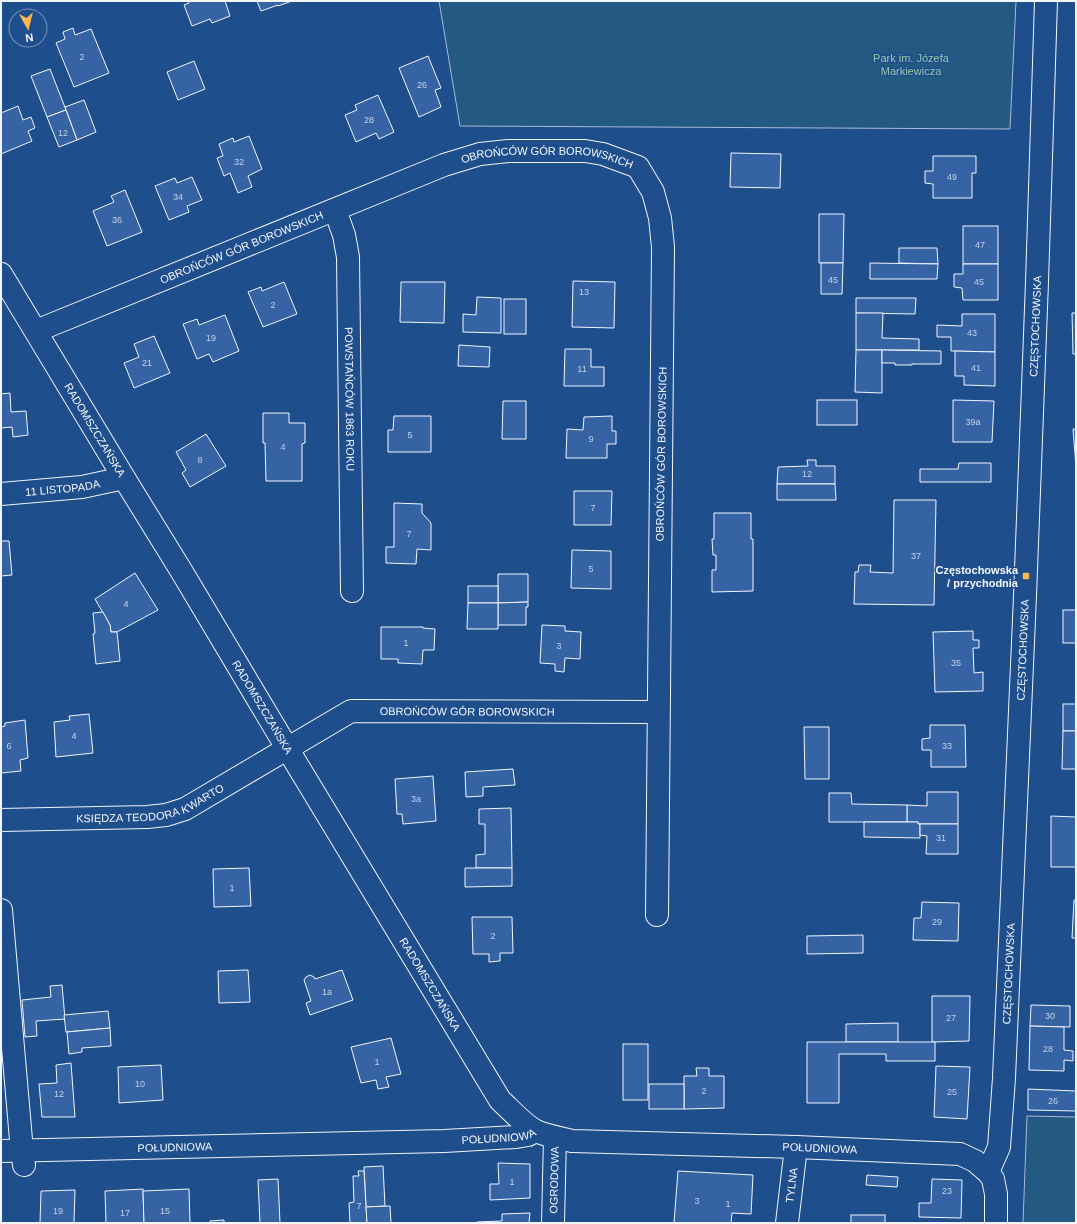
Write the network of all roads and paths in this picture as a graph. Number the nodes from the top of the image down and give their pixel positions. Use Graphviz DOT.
graph roads {
  1 [pos="1046,1"];
  2 [pos="335,210"];
  3 [pos="1,274"];
  4 [pos="36,331"];
  5 [pos="124,478"];
  6 [pos="1,494"];
  7 [pos="352,591"];
  8 [pos="658,712"];
  9 [pos="287,748"];
  10 [pos="1,820"];
  11 [pos="1,910"];
  12 [pos="657,915"];
  13 [pos="545,1134"];
  14 [pos="796,1147"];
  15 [pos="16,1156"];
  16 [pos="988,1172"];
  17 [pos="553,1223"];
  18 [pos="787,1223"];
  19 [pos="996,1223"];
  1 -- 16 [label="street, CZĘSTOCHOWSKA"];
  2 -- 4 [label="street, OBROŃCÓW GÓR BOROWSKICH"];
  2 -- 7 [label="street, POWSTAŃCÓW 1863 ROKU"];
  2 -- 8 [label="street, OBROŃCÓW GÓR BOROWSKICH"];
  3 -- 4 [label="street, RADOMSZCZAŃSKA"];
  4 -- 5 [label="street, RADOMSZCZAŃSKA"];
  5 -- 6 [label="street, 11 LISTOPADA"];
  5 -- 9 [label="street, RADOMSZCZAŃSKA"];
  8 -- 9 [label="street, OBROŃCÓW GÓR BOROWSKICH"];
  8 -- 12 [label="street, OBROŃCÓW GÓR BOROWSKICH"];
  9 -- 10 [label="street, KSIĘDZA TEODORA KWARTO"];
  9 -- 13 [label="street, RADOMSZCZAŃSKA"];
  11 -- 15 [label="street"];
  13 -- 14 [label="street, POŁUDNIOWA"];
  13 -- 15 [label="street, POŁUDNIOWA"];
  13 -- 17 [label="street, OGRODOWA"];
  14 -- 16 [label="street, POŁUDNIOWA"];
  14 -- 18 [label="street, TYLNA"];
  16 -- 19 [label="street"];
}
